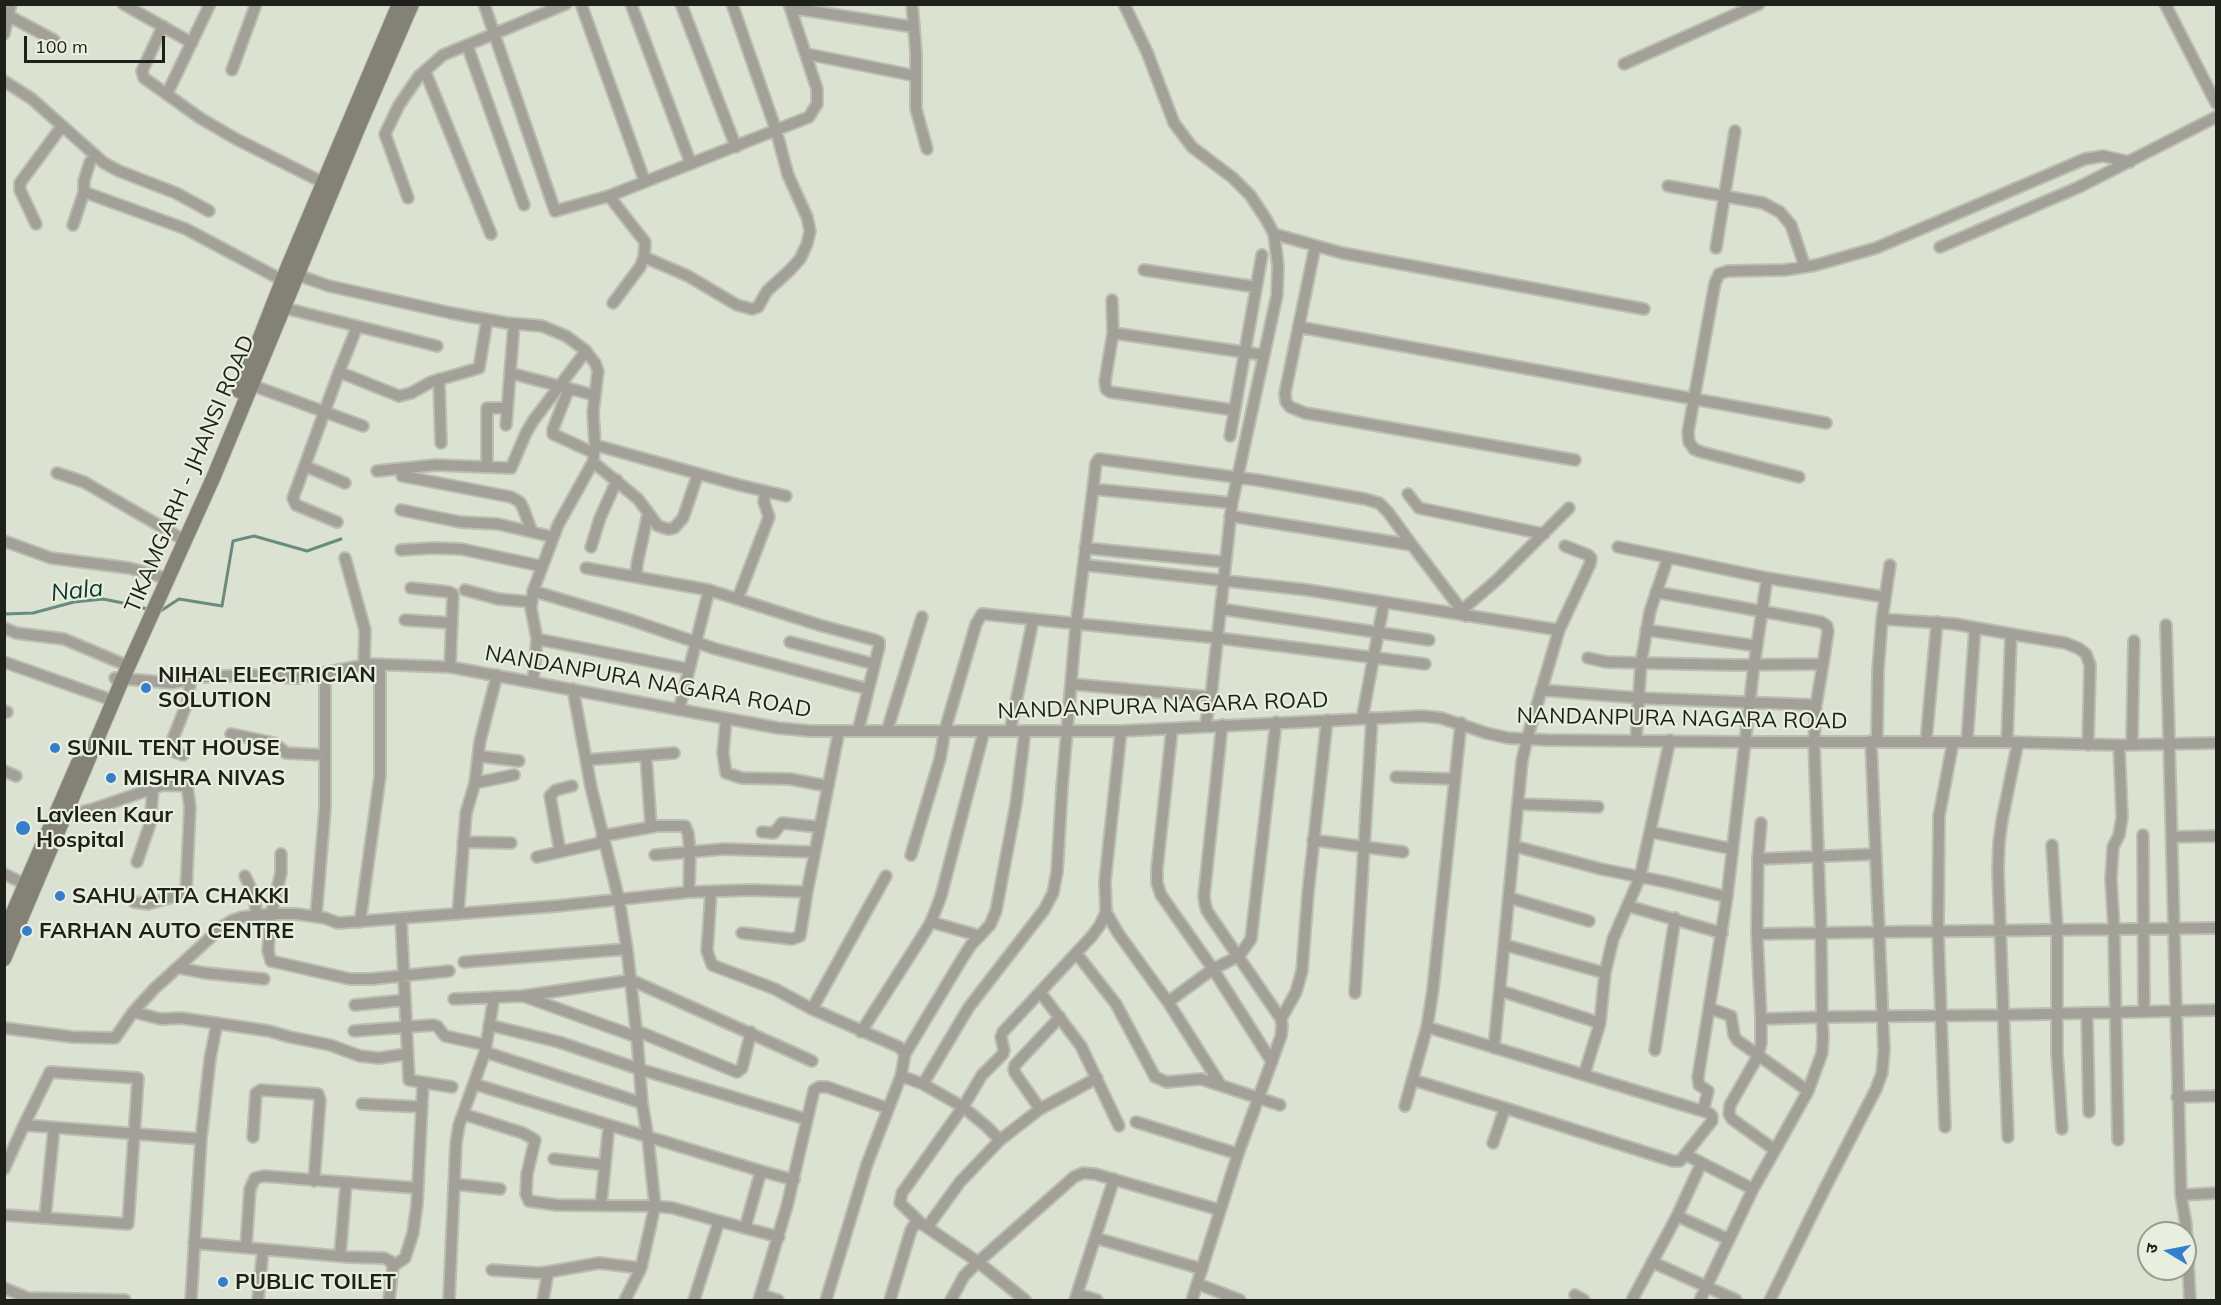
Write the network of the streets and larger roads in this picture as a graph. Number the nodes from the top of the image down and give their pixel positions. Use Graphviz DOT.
graph roads {
  1 [pos="123,4"];
  2 [pos="210,4"];
  3 [pos="256,4"];
  4 [pos="399,4"];
  5 [pos="412,4"];
  6 [pos="484,4"];
  7 [pos="566,4"];
  8 [pos="581,4"];
  9 [pos="631,4"];
  10 [pos="681,4"];
  11 [pos="732,4"];
  12 [pos="912,4"];
  13 [pos="1124,4"];
  14 [pos="1759,4"];
  15 [pos="2164,4"];
  16 [pos="790,6"];
  17 [pos="10,10"];
  18 [pos="163,26"];
  19 [pos="914,27"];
  20 [pos="4,34"];
  21 [pos="494,35"];
  22 [pos="54,40"];
  23 [pos="192,43"];
  24 [pos="467,45"];
  25 [pos="807,54"];
  26 [pos="1624,64"];
  27 [pos="232,70"];
  28 [pos="425,71"];
  29 [pos="916,76"];
  30 [pos="4,81"];
  31 [pos="167,94"];
  32 [pos="2217,103"];
  33 [pos="2217,117"];
  34 [pos="62,126"];
  35 [pos="777,130"];
  36 [pos="1735,131"];
  37 [pos="735,147"];
  38 [pos="927,148"];
  39 [pos="90,162"];
  40 [pos="2130,162"];
  41 [pos="691,164"];
  42 [pos="645,182"];
  43 [pos="324,183"];
  44 [pos="1668,186"];
  45 [pos="84,192"];
  46 [pos="609,196"];
  47 [pos="1725,196"];
  48 [pos="408,198"];
  49 [pos="524,205"];
  50 [pos="208,211"];
  51 [pos="36,224"];
  52 [pos="73,225"];
  53 [pos="491,234"];
  54 [pos="1274,234"];
  55 [pos="1315,247"];
  56 [pos="1940,247"];
  57 [pos="1716,248"];
  58 [pos="1262,255"];
  59 [pos="644,257"];
  60 [pos="1804,267"];
  61 [pos="1144,270"];
  62 [pos="289,275"];
  63 [pos="1256,287"];
  64 [pos="1112,300"];
  65 [pos="613,303"];
  66 [pos="284,308"];
  67 [pos="1644,309"];
  68 [pos="487,320"];
  69 [pos="514,324"];
  70 [pos="357,327"];
  71 [pos="1299,327"];
  72 [pos="1113,333"];
  73 [pos="437,346"];
  74 [pos="586,351"];
  75 [pos="1245,352"];
  76 [pos="1264,355"];
  77 [pos="339,372"];
  78 [pos="510,373"];
  79 [pos="439,379"];
  80 [pos="247,384"];
  81 [pos="564,386"];
  82 [pos="594,395"];
  83 [pos="1694,399"];
  84 [pos="507,408"];
  85 [pos="1234,410"];
  86 [pos="325,413"];
  87 [pos="1826,423"];
  88 [pos="506,425"];
  89 [pos="363,426"];
  90 [pos="1230,436"];
  91 [pos="441,443"];
  92 [pos="594,453"];
  93 [pos="1575,460"];
  94 [pos="306,466"];
  95 [pos="487,467"];
  96 [pos="376,471"];
  97 [pos="57,473"];
  98 [pos="698,474"];
  99 [pos="402,476"];
  100 [pos="1799,477"];
  101 [pos="1236,478"];
  102 [pos="616,480"];
  103 [pos="345,483"];
  104 [pos="1093,489"];
  105 [pos="765,491"];
  106 [pos="1408,494"];
  107 [pos="786,496"];
  108 [pos="1232,503"];
  109 [pos="1569,508"];
  110 [pos="401,510"];
  111 [pos="648,514"];
  112 [pos="1230,516"];
  113 [pos="337,522"];
  114 [pos="532,532"];
  115 [pos="1544,534"];
  116 [pos="179,537"];
  117 [pos="553,537"];
  118 [pos="4,541"];
  119 [pos="1412,546"];
  120 [pos="1565,546"];
  121 [pos="591,547"];
  122 [pos="1618,547"];
  123 [pos="1085,548"];
  124 [pos="401,550"];
  125 [pos="345,558"];
  126 [pos="1668,558"];
  127 [pos="1225,562"];
  128 [pos="1084,565"];
  129 [pos="1890,565"];
  130 [pos="542,566"];
  131 [pos="586,568"];
  132 [pos="162,577"];
  133 [pos="636,577"];
  134 [pos="1767,578"];
  135 [pos="1224,579"];
  136 [pos="411,588"];
  137 [pos="465,590"];
  138 [pos="709,590"];
  139 [pos="1656,592"];
  140 [pos="532,596"];
  141 [pos="1885,597"];
  142 [pos="738,598"];
  143 [pos="156,599"];
  144 [pos="1384,602"];
  145 [pos="1221,609"];
  146 [pos="1762,612"];
  147 [pos="1464,613"];
  148 [pos="922,617"];
  149 [pos="1882,619"];
  150 [pos="405,620"];
  151 [pos="1033,620"];
  152 [pos="146,621"];
  153 [pos="1937,622"];
  154 [pos="453,623"];
  155 [pos="1076,625"];
  156 [pos="2166,625"];
  157 [pos="4,628"];
  158 [pos="1975,628"];
  159 [pos="1559,630"];
  160 [pos="1646,630"];
  161 [pos="1378,632"];
  162 [pos="2011,634"];
  163 [pos="1218,638"];
  164 [pos="537,639"];
  165 [pos="1429,640"];
  166 [pos="2134,641"];
  167 [pos="695,642"];
  168 [pos="790,642"];
  169 [pos="1757,646"];
  170 [pos="1373,656"];
  171 [pos="1588,658"];
  172 [pos="4,662"];
  173 [pos="121,663"];
  174 [pos="1641,663"];
  175 [pos="874,664"];
  176 [pos="1425,664"];
  177 [pos="1823,664"];
  178 [pos="380,665"];
  179 [pos="1754,665"];
  180 [pos="364,666"];
  181 [pos="450,667"];
  182 [pos="689,669"];
  183 [pos="325,673"];
  184 [pos="497,675"];
  185 [pos="119,678"];
  186 [pos="191,679"];
  187 [pos="533,681"];
  188 [pos="1071,684"];
  189 [pos="573,689"];
  190 [pos="868,689"];
  191 [pos="1541,690"];
  192 [pos="1211,697"];
  193 [pos="106,698"];
  194 [pos="1639,699"];
  195 [pos="1750,704"];
  196 [pos="1816,705"];
  197 [pos="679,710"];
  198 [pos="1367,718"];
  199 [pos="726,719"];
  200 [pos="1327,720"];
  201 [pos="1276,722"];
  202 [pos="1461,723"];
  203 [pos="1222,725"];
  204 [pos="1205,726"];
  205 [pos="1172,729"];
  206 [pos="887,730"];
  207 [pos="945,730"];
  208 [pos="838,731"];
  209 [pos="858,731"];
  210 [pos="984,731"];
  211 [pos="1010,731"];
  212 [pos="1025,731"];
  213 [pos="1067,731"];
  214 [pos="1121,731"];
  215 [pos="231,734"];
  216 [pos="1527,739"];
  217 [pos="1636,740"];
  218 [pos="1670,740"];
  219 [pos="1814,741"];
  220 [pos="1874,741"];
  221 [pos="1926,741"];
  222 [pos="1744,742"];
  223 [pos="1953,742"];
  224 [pos="1967,742"];
  225 [pos="2012,742"];
  226 [pos="2217,742"];
  227 [pos="2170,744"];
  228 [pos="2088,745"];
  229 [pos="2119,745"];
  230 [pos="2132,745"];
  231 [pos="674,753"];
  232 [pos="183,755"];
  233 [pos="325,755"];
  234 [pos="478,756"];
  235 [pos="646,756"];
  236 [pos="586,760"];
  237 [pos="519,761"];
  238 [pos="4,771"];
  239 [pos="514,775"];
  240 [pos="16,776"];
  241 [pos="1396,777"];
  242 [pos="1455,779"];
  243 [pos="475,783"];
  244 [pos="573,786"];
  245 [pos="827,786"];
  246 [pos="153,789"];
  247 [pos="69,797"];
  248 [pos="1518,804"];
  249 [pos="1598,807"];
  250 [pos="66,816"];
  251 [pos="1761,823"];
  252 [pos="651,827"];
  253 [pos="819,827"];
  254 [pos="762,832"];
  255 [pos="1651,832"];
  256 [pos="2142,835"];
  257 [pos="2217,836"];
  258 [pos="2172,837"];
  259 [pos="603,839"];
  260 [pos="1313,840"];
  261 [pos="463,842"];
  262 [pos="511,843"];
  263 [pos="2052,845"];
  264 [pos="1364,846"];
  265 [pos="1514,846"];
  266 [pos="1732,849"];
  267 [pos="560,851"];
  268 [pos="690,851"];
  269 [pos="814,852"];
  270 [pos="1403,852"];
  271 [pos="281,854"];
  272 [pos="1876,854"];
  273 [pos="655,855"];
  274 [pos="911,855"];
  275 [pos="537,856"];
  276 [pos="1818,857"];
  277 [pos="1758,860"];
  278 [pos="137,862"];
  279 [pos="4,874"];
  280 [pos="245,876"];
  281 [pos="886,876"];
  282 [pos="1640,877"];
  283 [pos="25,884"];
  284 [pos="688,892"];
  285 [pos="711,892"];
  286 [pos="807,892"];
  287 [pos="1727,897"];
  288 [pos="1510,898"];
  289 [pos="619,900"];
  290 [pos="134,902"];
  291 [pos="1628,906"];
  292 [pos="1106,912"];
  293 [pos="271,914"];
  294 [pos="458,914"];
  295 [pos="256,916"];
  296 [pos="316,917"];
  297 [pos="401,918"];
  298 [pos="1675,918"];
  299 [pos="1589,921"];
  300 [pos="360,922"];
  301 [pos="931,922"];
  302 [pos="2144,928"];
  303 [pos="2174,928"];
  304 [pos="2217,928"];
  305 [pos="2057,929"];
  306 [pos="2114,930"];
  307 [pos="1938,931"];
  308 [pos="2000,932"];
  309 [pos="4,933"];
  310 [pos="742,933"];
  311 [pos="1722,933"];
  312 [pos="1879,933"];
  313 [pos="1757,934"];
  314 [pos="1821,934"];
  315 [pos="980,936"];
  316 [pos="1505,945"];
  317 [pos="627,949"];
  318 [pos="1076,953"];
  319 [pos="1239,956"];
  320 [pos="4,958"];
  321 [pos="464,962"];
  322 [pos="179,968"];
  323 [pos="1213,969"];
  324 [pos="449,971"];
  325 [pos="1605,973"];
  326 [pos="405,975"];
  327 [pos="264,979"];
  328 [pos="631,980"];
  329 [pos="1501,991"];
  330 [pos="1040,992"];
  331 [pos="1355,993"];
  332 [pos="523,996"];
  333 [pos="494,997"];
  334 [pos="454,999"];
  335 [pos="405,1000"];
  336 [pos="1168,1002"];
  337 [pos="354,1005"];
  338 [pos="1709,1008"];
  339 [pos="812,1009"];
  340 [pos="2217,1010"];
  341 [pos="2176,1011"];
  342 [pos="133,1012"];
  343 [pos="2145,1012"];
  344 [pos="2087,1013"];
  345 [pos="2115,1013"];
  346 [pos="2056,1014"];
  347 [pos="2003,1015"];
  348 [pos="1942,1016"];
  349 [pos="1060,1017"];
  350 [pos="1822,1017"];
  351 [pos="1882,1017"];
  352 [pos="1281,1019"];
  353 [pos="1761,1019"];
  354 [pos="217,1023"];
  355 [pos="1600,1023"];
  356 [pos="489,1025"];
  357 [pos="405,1027"];
  358 [pos="4,1028"];
  359 [pos="1427,1028"];
  360 [pos="354,1031"];
  361 [pos="751,1032"];
  362 [pos="861,1032"];
  363 [pos="637,1034"];
  364 [pos="1494,1048"];
  365 [pos="485,1049"];
  366 [pos="1655,1050"];
  367 [pos="407,1054"];
  368 [pos="905,1054"];
  369 [pos="1758,1056"];
  370 [pos="813,1061"];
  371 [pos="1272,1062"];
  372 [pos="639,1069"];
  373 [pos="1584,1075"];
  374 [pos="901,1076"];
  375 [pos="1097,1078"];
  376 [pos="1413,1080"];
  377 [pos="423,1083"];
  378 [pos="474,1084"];
  379 [pos="922,1084"];
  380 [pos="1220,1084"];
  381 [pos="452,1087"];
  382 [pos="1808,1091"];
  383 [pos="2217,1096"];
  384 [pos="2177,1097"];
  385 [pos="1258,1098"];
  386 [pos="642,1102"];
  387 [pos="362,1104"];
  388 [pos="1280,1105"];
  389 [pos="1405,1106"];
  390 [pos="422,1107"];
  391 [pos="963,1107"];
  392 [pos="887,1108"];
  393 [pos="1040,1108"];
  394 [pos="1506,1108"];
  395 [pos="1704,1111"];
  396 [pos="2089,1112"];
  397 [pos="463,1114"];
  398 [pos="806,1119"];
  399 [pos="1136,1122"];
  400 [pos="24,1125"];
  401 [pos="609,1125"];
  402 [pos="1119,1126"];
  403 [pos="1945,1127"];
  404 [pos="54,1128"];
  405 [pos="2062,1129"];
  406 [pos="135,1134"];
  407 [pos="253,1137"];
  408 [pos="2008,1137"];
  409 [pos="648,1138"];
  410 [pos="201,1139"];
  411 [pos="1000,1140"];
  412 [pos="2118,1140"];
  413 [pos="1493,1143"];
  414 [pos="1775,1150"];
  415 [pos="1238,1154"];
  416 [pos="1686,1155"];
  417 [pos="554,1159"];
  418 [pos="1701,1164"];
  419 [pos="605,1165"];
  420 [pos="4,1169"];
  421 [pos="761,1171"];
  422 [pos="1114,1179"];
  423 [pos="794,1180"];
  424 [pos="315,1181"];
  425 [pos="346,1184"];
  426 [pos="454,1184"];
  427 [pos="417,1188"];
  428 [pos="500,1189"];
  429 [pos="1753,1189"];
  430 [pos="2217,1193"];
  431 [pos="2181,1195"];
  432 [pos="601,1205"];
  433 [pos="655,1206"];
  434 [pos="1220,1210"];
  435 [pos="4,1215"];
  436 [pos="1677,1216"];
  437 [pos="45,1218"];
  438 [pos="719,1221"];
  439 [pos="925,1225"];
  440 [pos="745,1228"];
  441 [pos="779,1237"];
  442 [pos="1096,1238"];
  443 [pos="1728,1239"];
  444 [pos="194,1243"];
  445 [pos="246,1247"];
  446 [pos="263,1249"];
  447 [pos="340,1256"];
  448 [pos="978,1262"];
  449 [pos="1652,1262"];
  450 [pos="393,1266"];
  451 [pos="641,1268"];
  452 [pos="1202,1269"];
  453 [pos="492,1270"];
  454 [pos="548,1272"];
  455 [pos="1198,1284"];
  456 [pos="1706,1287"];
  457 [pos="4,1288"];
  458 [pos="1076,1297"];
  459 [pos="760,1298"];
  460 [pos="35,1300"];
  461 [pos="124,1300"];
  462 [pos="190,1300"];
  463 [pos="258,1300"];
  464 [pos="389,1300"];
  465 [pos="449,1300"];
  466 [pos="543,1300"];
  467 [pos="625,1300"];
  468 [pos="694,1300"];
  469 [pos="778,1300"];
  470 [pos="826,1300"];
  471 [pos="890,1300"];
  472 [pos="951,1300"];
  473 [pos="1025,1300"];
  474 [pos="1097,1300"];
  475 [pos="1192,1300"];
  476 [pos="1240,1300"];
  477 [pos="1632,1300"];
  478 [pos="1700,1300"];
  479 [pos="1736,1300"];
  480 [pos="1770,1300"];
  481 [pos="2190,1300"];
  1 -- 18 [label="street"];
  2 -- 23 [label="street"];
  3 -- 27 [label="street"];
  4 -- 43 [label="street"];
  5 -- 62 [label="street, TIKAMGARH - JHANSI ROAD"];
  6 -- 21 [label="street"];
  7 -- 21 [label="street"];
  8 -- 42 [label="street"];
  9 -- 41 [label="street"];
  10 -- 37 [label="street"];
  11 -- 35 [label="street"];
  12 -- 19 [label="street"];
  13 -- 54 [label="street"];
  14 -- 26 [label="street"];
  15 -- 32 [label="street"];
  16 -- 19 [label="street"];
  16 -- 25 [label="street"];
  17 -- 20 [label="street"];
  17 -- 22 [label="street"];
  18 -- 23 [label="street"];
  18 -- 31 [label="street"];
  19 -- 29 [label="street"];
  21 -- 24 [label="street"];
  21 -- 46 [label="street"];
  23 -- 31 [label="street"];
  24 -- 28 [label="street"];
  24 -- 49 [label="street"];
  25 -- 29 [label="street"];
  25 -- 35 [label="street"];
  28 -- 48 [label="street"];
  28 -- 53 [label="street"];
  29 -- 38 [label="street"];
  30 -- 34 [label="street"];
  31 -- 43 [label="street"];
  33 -- 40 [label="street"];
  34 -- 50 [label="street"];
  34 -- 51 [label="street"];
  35 -- 37 [label="street"];
  35 -- 59 [label="street"];
  36 -- 47 [label="street"];
  37 -- 41 [label="street"];
  39 -- 45 [label="street"];
  40 -- 56 [label="street"];
  40 -- 60 [label="street"];
  41 -- 42 [label="street"];
  42 -- 46 [label="street"];
  43 -- 62 [label="street"];
  44 -- 47 [label="street"];
  45 -- 52 [label="street"];
  45 -- 62 [label="street"];
  46 -- 59 [label="street"];
  47 -- 57 [label="street"];
  47 -- 60 [label="street"];
  54 -- 55 [label="street"];
  54 -- 76 [label="street"];
  55 -- 67 [label="street"];
  55 -- 71 [label="street"];
  58 -- 63 [label="street"];
  59 -- 65 [label="street"];
  60 -- 83 [label="street"];
  61 -- 63 [label="street"];
  62 -- 66 [label="street, TIKAMGARH - JHANSI ROAD"];
  62 -- 68 [label="street"];
  62 -- 80 [label="street"];
  63 -- 75 [label="street"];
  64 -- 72 [label="street"];
  66 -- 70 [label="street"];
  66 -- 80 [label="street, TIKAMGARH - JHANSI ROAD"];
  68 -- 69 [label="street"];
  68 -- 79 [label="street"];
  69 -- 74 [label="street"];
  69 -- 78 [label="street"];
  70 -- 73 [label="street"];
  70 -- 77 [label="street"];
  71 -- 83 [label="street"];
  71 -- 93 [label="street"];
  72 -- 75 [label="street"];
  72 -- 85 [label="street"];
  74 -- 81 [label="street"];
  74 -- 82 [label="street"];
  75 -- 76 [label="street"];
  75 -- 85 [label="street"];
  76 -- 101 [label="street"];
  77 -- 79 [label="street"];
  77 -- 86 [label="street"];
  78 -- 81 [label="street"];
  78 -- 84 [label="street"];
  79 -- 91 [label="street"];
  80 -- 86 [label="street"];
  80 -- 116 [label="street"];
  80 -- 143 [label="street, TIKAMGARH - JHANSI ROAD"];
  81 -- 82 [label="street"];
  81 -- 92 [label="street"];
  81 -- 95 [label="street"];
  82 -- 92 [label="street"];
  83 -- 87 [label="street"];
  83 -- 100 [label="street"];
  84 -- 88 [label="street"];
  84 -- 95 [label="street"];
  85 -- 90 [label="street"];
  86 -- 89 [label="street"];
  86 -- 94 [label="street"];
  92 -- 98 [label="street"];
  92 -- 102 [label="street"];
  92 -- 117 [label="street"];
  94 -- 103 [label="street"];
  94 -- 113 [label="street"];
  95 -- 96 [label="street"];
  97 -- 116 [label="street"];
  98 -- 105 [label="street"];
  98 -- 111 [label="street"];
  99 -- 114 [label="street"];
  101 -- 104 [label="street"];
  101 -- 108 [label="street"];
  101 -- 119 [label="street"];
  102 -- 111 [label="street"];
  102 -- 121 [label="street"];
  104 -- 108 [label="street"];
  104 -- 123 [label="street"];
  105 -- 107 [label="street"];
  105 -- 142 [label="street"];
  106 -- 115 [label="street"];
  108 -- 112 [label="street"];
  109 -- 115 [label="street"];
  110 -- 114 [label="street"];
  111 -- 133 [label="street"];
  112 -- 119 [label="street"];
  112 -- 127 [label="street"];
  114 -- 117 [label="street"];
  115 -- 147 [label="street"];
  116 -- 132 [label="street"];
  117 -- 130 [label="street"];
  118 -- 132 [label="street"];
  119 -- 147 [label="street"];
  120 -- 159 [label="street"];
  122 -- 126 [label="street"];
  123 -- 127 [label="street"];
  123 -- 128 [label="street"];
  124 -- 130 [label="street"];
  125 -- 180 [label="street"];
  126 -- 134 [label="street"];
  126 -- 139 [label="street"];
  127 -- 135 [label="street"];
  128 -- 135 [label="street"];
  128 -- 155 [label="street"];
  129 -- 141 [label="street"];
  130 -- 140 [label="street"];
  131 -- 133 [label="street"];
  132 -- 143 [label="street"];
  133 -- 138 [label="street"];
  134 -- 141 [label="street"];
  134 -- 146 [label="street"];
  135 -- 144 [label="street"];
  135 -- 145 [label="street"];
  136 -- 154 [label="street"];
  137 -- 140 [label="street"];
  138 -- 142 [label="street"];
  138 -- 167 [label="street"];
  139 -- 146 [label="street"];
  139 -- 160 [label="street"];
  140 -- 164 [label="street"];
  140 -- 167 [label="street"];
  141 -- 149 [label="street"];
  142 -- 175 [label="street"];
  143 -- 152 [label="street"];
  144 -- 147 [label="street"];
  144 -- 161 [label="street"];
  145 -- 161 [label="street"];
  145 -- 163 [label="street"];
  146 -- 169 [label="street"];
  146 -- 177 [label="street"];
  147 -- 159 [label="street"];
  148 -- 206 [label="street"];
  149 -- 153 [label="street"];
  149 -- 220 [label="street"];
  150 -- 154 [label="street"];
  151 -- 155 [label="street"];
  151 -- 207 [label="street"];
  151 -- 211 [label="street"];
  152 -- 173 [label="street"];
  152 -- 185 [label="street, TIKAMGARH - JHANSI ROAD"];
  153 -- 158 [label="street"];
  153 -- 221 [label="street"];
  154 -- 181 [label="street"];
  155 -- 163 [label="street"];
  155 -- 188 [label="street"];
  156 -- 227 [label="street"];
  157 -- 173 [label="street"];
  158 -- 162 [label="street"];
  158 -- 224 [label="street"];
  159 -- 191 [label="street"];
  160 -- 169 [label="street"];
  160 -- 174 [label="street"];
  161 -- 165 [label="street"];
  161 -- 170 [label="street"];
  162 -- 225 [label="street"];
  162 -- 228 [label="street"];
  163 -- 170 [label="street"];
  163 -- 192 [label="street"];
  164 -- 182 [label="street"];
  164 -- 187 [label="street"];
  166 -- 230 [label="street"];
  167 -- 182 [label="street"];
  167 -- 190 [label="street"];
  168 -- 175 [label="street"];
  169 -- 179 [label="street"];
  170 -- 176 [label="street"];
  170 -- 198 [label="street"];
  171 -- 174 [label="street"];
  172 -- 193 [label="street"];
  173 -- 185 [label="street"];
  174 -- 179 [label="street"];
  174 -- 194 [label="street"];
  175 -- 190 [label="street"];
  177 -- 179 [label="street"];
  177 -- 196 [label="street"];
  178 -- 180 [label="street, NANDANPURA NAGARA ROAD"];
  178 -- 181 [label="street, NANDANPURA NAGARA ROAD"];
  178 -- 300 [label="street"];
  179 -- 195 [label="street"];
  180 -- 183 [label="street, NANDANPURA NAGARA ROAD"];
  181 -- 184 [label="street, NANDANPURA NAGARA ROAD"];
  182 -- 197 [label="street"];
  183 -- 186 [label="street, NANDANPURA NAGARA ROAD"];
  183 -- 233 [label="street"];
  184 -- 187 [label="street, NANDANPURA NAGARA ROAD"];
  184 -- 234 [label="street"];
  185 -- 186 [label="street, NANDANPURA NAGARA ROAD"];
  185 -- 193 [label="street"];
  185 -- 247 [label="street, TIKAMGARH - JHANSI ROAD"];
  186 -- 232 [label="street"];
  187 -- 189 [label="street, NANDANPURA NAGARA ROAD"];
  188 -- 192 [label="street"];
  188 -- 213 [label="street"];
  189 -- 197 [label="street, NANDANPURA NAGARA ROAD"];
  189 -- 236 [label="street"];
  190 -- 209 [label="street"];
  191 -- 194 [label="street"];
  191 -- 216 [label="street"];
  192 -- 204 [label="street"];
  193 -- 247 [label="street"];
  194 -- 195 [label="street"];
  194 -- 217 [label="street"];
  195 -- 196 [label="street"];
  195 -- 222 [label="street"];
  196 -- 219 [label="street"];
  197 -- 199 [label="street, NANDANPURA NAGARA ROAD"];
  198 -- 200 [label="street, NANDANPURA NAGARA ROAD"];
  198 -- 202 [label="street, NANDANPURA NAGARA ROAD"];
  198 -- 264 [label="street"];
  199 -- 208 [label="street, NANDANPURA NAGARA ROAD"];
  199 -- 245 [label="street"];
  200 -- 201 [label="street, NANDANPURA NAGARA ROAD"];
  200 -- 260 [label="street"];
  201 -- 203 [label="street, NANDANPURA NAGARA ROAD"];
  201 -- 319 [label="street"];
  202 -- 216 [label="street, NANDANPURA NAGARA ROAD"];
  202 -- 242 [label="street"];
  203 -- 204 [label="street, NANDANPURA NAGARA ROAD"];
  203 -- 319 [label="street"];
  204 -- 205 [label="street, NANDANPURA NAGARA ROAD"];
  205 -- 214 [label="street, NANDANPURA NAGARA ROAD"];
  205 -- 323 [label="street"];
  206 -- 207 [label="street, NANDANPURA NAGARA ROAD"];
  206 -- 209 [label="street, NANDANPURA NAGARA ROAD"];
  207 -- 210 [label="street, NANDANPURA NAGARA ROAD"];
  207 -- 274 [label="street"];
  208 -- 209 [label="street, NANDANPURA NAGARA ROAD"];
  208 -- 245 [label="street"];
  210 -- 211 [label="street, NANDANPURA NAGARA ROAD"];
  210 -- 301 [label="street"];
  211 -- 212 [label="street, NANDANPURA NAGARA ROAD"];
  212 -- 213 [label="street, NANDANPURA NAGARA ROAD"];
  212 -- 315 [label="street"];
  213 -- 214 [label="street, NANDANPURA NAGARA ROAD"];
  213 -- 379 [label="street"];
  214 -- 292 [label="street"];
  215 -- 233 [label="street"];
  216 -- 217 [label="street, NANDANPURA NAGARA ROAD"];
  216 -- 248 [label="street"];
  217 -- 218 [label="street, NANDANPURA NAGARA ROAD"];
  218 -- 222 [label="street, NANDANPURA NAGARA ROAD"];
  218 -- 255 [label="street"];
  219 -- 220 [label="street, NANDANPURA NAGARA ROAD"];
  219 -- 222 [label="street, NANDANPURA NAGARA ROAD"];
  219 -- 276 [label="street"];
  220 -- 221 [label="street, NANDANPURA NAGARA ROAD"];
  220 -- 272 [label="street"];
  221 -- 223 [label="street, NANDANPURA NAGARA ROAD"];
  222 -- 266 [label="street"];
  223 -- 224 [label="street, NANDANPURA NAGARA ROAD"];
  223 -- 307 [label="street"];
  224 -- 225 [label="street, NANDANPURA NAGARA ROAD"];
  225 -- 228 [label="street, NANDANPURA NAGARA ROAD"];
  225 -- 308 [label="street"];
  226 -- 227 [label="street, NANDANPURA NAGARA ROAD"];
  227 -- 230 [label="street, NANDANPURA NAGARA ROAD"];
  227 -- 258 [label="street"];
  228 -- 229 [label="street, NANDANPURA NAGARA ROAD"];
  229 -- 230 [label="street, NANDANPURA NAGARA ROAD"];
  229 -- 306 [label="street"];
  231 -- 235 [label="street"];
  233 -- 296 [label="street"];
  234 -- 237 [label="street"];
  234 -- 243 [label="street"];
  235 -- 236 [label="street"];
  235 -- 252 [label="street"];
  236 -- 259 [label="street"];
  238 -- 240 [label="street"];
  239 -- 243 [label="street"];
  241 -- 242 [label="street"];
  242 -- 359 [label="street"];
  243 -- 261 [label="street"];
  244 -- 267 [label="street"];
  245 -- 253 [label="street"];
  246 -- 250 [label="street"];
  246 -- 278 [label="street"];
  246 -- 290 [label="street"];
  247 -- 250 [label="street, TIKAMGARH - JHANSI ROAD"];
  247 -- 283 [label="street"];
  248 -- 249 [label="street"];
  248 -- 265 [label="street"];
  250 -- 320 [label="street, TIKAMGARH - JHANSI ROAD"];
  251 -- 277 [label="street"];
  252 -- 259 [label="street"];
  252 -- 268 [label="street"];
  253 -- 254 [label="street"];
  253 -- 269 [label="street"];
  255 -- 266 [label="street"];
  255 -- 282 [label="street"];
  256 -- 302 [label="street"];
  257 -- 258 [label="street"];
  258 -- 303 [label="street"];
  259 -- 267 [label="street"];
  259 -- 289 [label="street"];
  260 -- 264 [label="street"];
  260 -- 352 [label="street"];
  261 -- 262 [label="street"];
  261 -- 294 [label="street"];
  263 -- 305 [label="street"];
  264 -- 270 [label="street"];
  264 -- 331 [label="street"];
  265 -- 282 [label="street"];
  265 -- 288 [label="street"];
  266 -- 287 [label="street"];
  267 -- 275 [label="street"];
  268 -- 269 [label="street"];
  268 -- 273 [label="street"];
  268 -- 284 [label="street"];
  269 -- 286 [label="street"];
  271 -- 293 [label="street"];
  272 -- 276 [label="street"];
  272 -- 312 [label="street"];
  276 -- 277 [label="street"];
  276 -- 314 [label="street"];
  277 -- 313 [label="street"];
  279 -- 283 [label="street"];
  280 -- 295 [label="street"];
  281 -- 339 [label="street"];
  282 -- 287 [label="street"];
  282 -- 291 [label="street"];
  283 -- 309 [label="street"];
  284 -- 285 [label="street"];
  284 -- 289 [label="street"];
  285 -- 286 [label="street"];
  285 -- 339 [label="street"];
  286 -- 310 [label="street"];
  287 -- 311 [label="street"];
  288 -- 299 [label="street"];
  288 -- 316 [label="street"];
  289 -- 294 [label="street"];
  289 -- 317 [label="street"];
  291 -- 298 [label="street"];
  291 -- 325 [label="street"];
  292 -- 318 [label="street"];
  292 -- 336 [label="street"];
  293 -- 295 [label="street"];
  293 -- 296 [label="street"];
  293 -- 326 [label="street"];
  294 -- 297 [label="street"];
  295 -- 322 [label="street"];
  296 -- 300 [label="street"];
  297 -- 300 [label="street"];
  297 -- 326 [label="street"];
  298 -- 311 [label="street"];
  298 -- 366 [label="street"];
  301 -- 315 [label="street"];
  301 -- 362 [label="street"];
  302 -- 303 [label="street"];
  302 -- 306 [label="street"];
  302 -- 343 [label="street"];
  303 -- 304 [label="street"];
  303 -- 341 [label="street"];
  305 -- 306 [label="street"];
  305 -- 308 [label="street"];
  305 -- 346 [label="street"];
  306 -- 345 [label="street"];
  307 -- 308 [label="street"];
  307 -- 312 [label="street"];
  307 -- 348 [label="street"];
  308 -- 347 [label="street"];
  311 -- 338 [label="street"];
  312 -- 314 [label="street"];
  312 -- 351 [label="street"];
  313 -- 314 [label="street"];
  313 -- 353 [label="street"];
  314 -- 350 [label="street"];
  315 -- 368 [label="street"];
  316 -- 325 [label="street"];
  316 -- 329 [label="street"];
  317 -- 321 [label="street"];
  317 -- 328 [label="street"];
  318 -- 330 [label="street"];
  318 -- 380 [label="street"];
  319 -- 323 [label="street"];
  319 -- 352 [label="street"];
  322 -- 327 [label="street"];
  322 -- 342 [label="street"];
  323 -- 336 [label="street"];
  323 -- 371 [label="street"];
  324 -- 326 [label="street"];
  325 -- 355 [label="street"];
  326 -- 335 [label="street"];
  328 -- 332 [label="street"];
  328 -- 361 [label="street"];
  328 -- 363 [label="street"];
  329 -- 355 [label="street"];
  329 -- 364 [label="street"];
  330 -- 349 [label="street"];
  330 -- 391 [label="street"];
  332 -- 333 [label="street"];
  332 -- 363 [label="street"];
  333 -- 334 [label="street"];
  333 -- 356 [label="street"];
  335 -- 337 [label="street"];
  335 -- 357 [label="street"];
  336 -- 380 [label="street"];
  338 -- 369 [label="street"];
  338 -- 395 [label="street"];
  339 -- 362 [label="street"];
  340 -- 341 [label="street"];
  341 -- 343 [label="street"];
  341 -- 384 [label="street"];
  342 -- 354 [label="street"];
  342 -- 358 [label="street"];
  343 -- 345 [label="street"];
  344 -- 345 [label="street"];
  344 -- 346 [label="street"];
  344 -- 396 [label="street"];
  345 -- 412 [label="street"];
  346 -- 347 [label="street"];
  346 -- 405 [label="street"];
  347 -- 348 [label="street"];
  347 -- 408 [label="street"];
  348 -- 351 [label="street"];
  348 -- 403 [label="street"];
  349 -- 375 [label="street"];
  349 -- 393 [label="street"];
  350 -- 351 [label="street"];
  350 -- 353 [label="street"];
  350 -- 382 [label="street"];
  351 -- 480 [label="street"];
  352 -- 371 [label="street"];
  353 -- 369 [label="street"];
  354 -- 367 [label="street"];
  354 -- 410 [label="street"];
  355 -- 373 [label="street"];
  356 -- 365 [label="street"];
  356 -- 372 [label="street"];
  357 -- 360 [label="street"];
  357 -- 365 [label="street"];
  357 -- 367 [label="street"];
  359 -- 364 [label="street"];
  359 -- 376 [label="street"];
  361 -- 363 [label="street"];
  361 -- 370 [label="street"];
  362 -- 368 [label="street"];
  363 -- 372 [label="street"];
  364 -- 373 [label="street"];
  365 -- 378 [label="street"];
  365 -- 386 [label="street"];
  367 -- 377 [label="street"];
  368 -- 374 [label="street"];
  369 -- 382 [label="street"];
  369 -- 414 [label="street"];
  371 -- 385 [label="street"];
  372 -- 386 [label="street"];
  372 -- 398 [label="street"];
  373 -- 395 [label="street"];
  374 -- 379 [label="street"];
  374 -- 392 [label="street"];
  375 -- 393 [label="street"];
  375 -- 402 [label="street"];
  376 -- 389 [label="street"];
  376 -- 394 [label="street"];
  377 -- 381 [label="street"];
  377 -- 390 [label="street"];
  378 -- 397 [label="street"];
  378 -- 401 [label="street"];
  379 -- 391 [label="street"];
  380 -- 385 [label="street"];
  382 -- 414 [label="street"];
  383 -- 384 [label="street"];
  384 -- 431 [label="street"];
  385 -- 388 [label="street"];
  385 -- 415 [label="street"];
  386 -- 409 [label="street"];
  387 -- 390 [label="street"];
  390 -- 427 [label="street"];
  391 -- 411 [label="street"];
  391 -- 439 [label="street"];
  392 -- 398 [label="street"];
  392 -- 470 [label="street"];
  393 -- 411 [label="street"];
  394 -- 413 [label="street"];
  394 -- 416 [label="street"];
  395 -- 416 [label="street"];
  397 -- 426 [label="street"];
  397 -- 432 [label="street"];
  398 -- 423 [label="street"];
  399 -- 415 [label="street"];
  400 -- 404 [label="street"];
  400 -- 406 [label="street"];
  400 -- 420 [label="street"];
  401 -- 409 [label="street"];
  401 -- 419 [label="street"];
  404 -- 406 [label="street"];
  404 -- 437 [label="street"];
  406 -- 410 [label="street"];
  406 -- 437 [label="street"];
  407 -- 424 [label="street"];
  409 -- 421 [label="street"];
  409 -- 433 [label="street"];
  410 -- 444 [label="street"];
  411 -- 439 [label="street"];
  414 -- 429 [label="street"];
  415 -- 434 [label="street"];
  416 -- 418 [label="street"];
  417 -- 419 [label="street"];
  418 -- 429 [label="street"];
  418 -- 436 [label="street"];
  419 -- 432 [label="street"];
  421 -- 423 [label="street"];
  421 -- 440 [label="street"];
  422 -- 434 [label="street"];
  422 -- 442 [label="street"];
  422 -- 448 [label="street"];
  423 -- 441 [label="street"];
  424 -- 425 [label="street"];
  424 -- 445 [label="street"];
  425 -- 427 [label="street"];
  425 -- 447 [label="street"];
  426 -- 428 [label="street"];
  426 -- 465 [label="street"];
  427 -- 450 [label="street"];
  429 -- 443 [label="street"];
  430 -- 431 [label="street"];
  431 -- 481 [label="street"];
  432 -- 433 [label="street"];
  433 -- 438 [label="street"];
  433 -- 451 [label="street"];
  434 -- 452 [label="street"];
  435 -- 437 [label="street"];
  436 -- 443 [label="street"];
  436 -- 449 [label="street"];
  438 -- 440 [label="street"];
  438 -- 468 [label="street"];
  439 -- 448 [label="street"];
  439 -- 471 [label="street"];
  440 -- 441 [label="street"];
  441 -- 459 [label="street"];
  442 -- 452 [label="street"];
  442 -- 458 [label="street"];
  443 -- 456 [label="street"];
  444 -- 445 [label="street"];
  444 -- 462 [label="street"];
  445 -- 446 [label="street"];
  446 -- 447 [label="street"];
  446 -- 463 [label="street"];
  447 -- 450 [label="street"];
  448 -- 472 [label="street"];
  448 -- 473 [label="street"];
  449 -- 456 [label="street"];
  449 -- 477 [label="street"];
  450 -- 464 [label="street"];
  451 -- 454 [label="street"];
  451 -- 467 [label="street"];
  452 -- 455 [label="street"];
  453 -- 454 [label="street"];
  454 -- 466 [label="street"];
  455 -- 475 [label="street"];
  455 -- 476 [label="street"];
  456 -- 478 [label="street"];
  456 -- 479 [label="street"];
  457 -- 460 [label="street"];
  458 -- 474 [label="street"];
  459 -- 469 [label="street"];
  460 -- 461 [label="street"];
}
